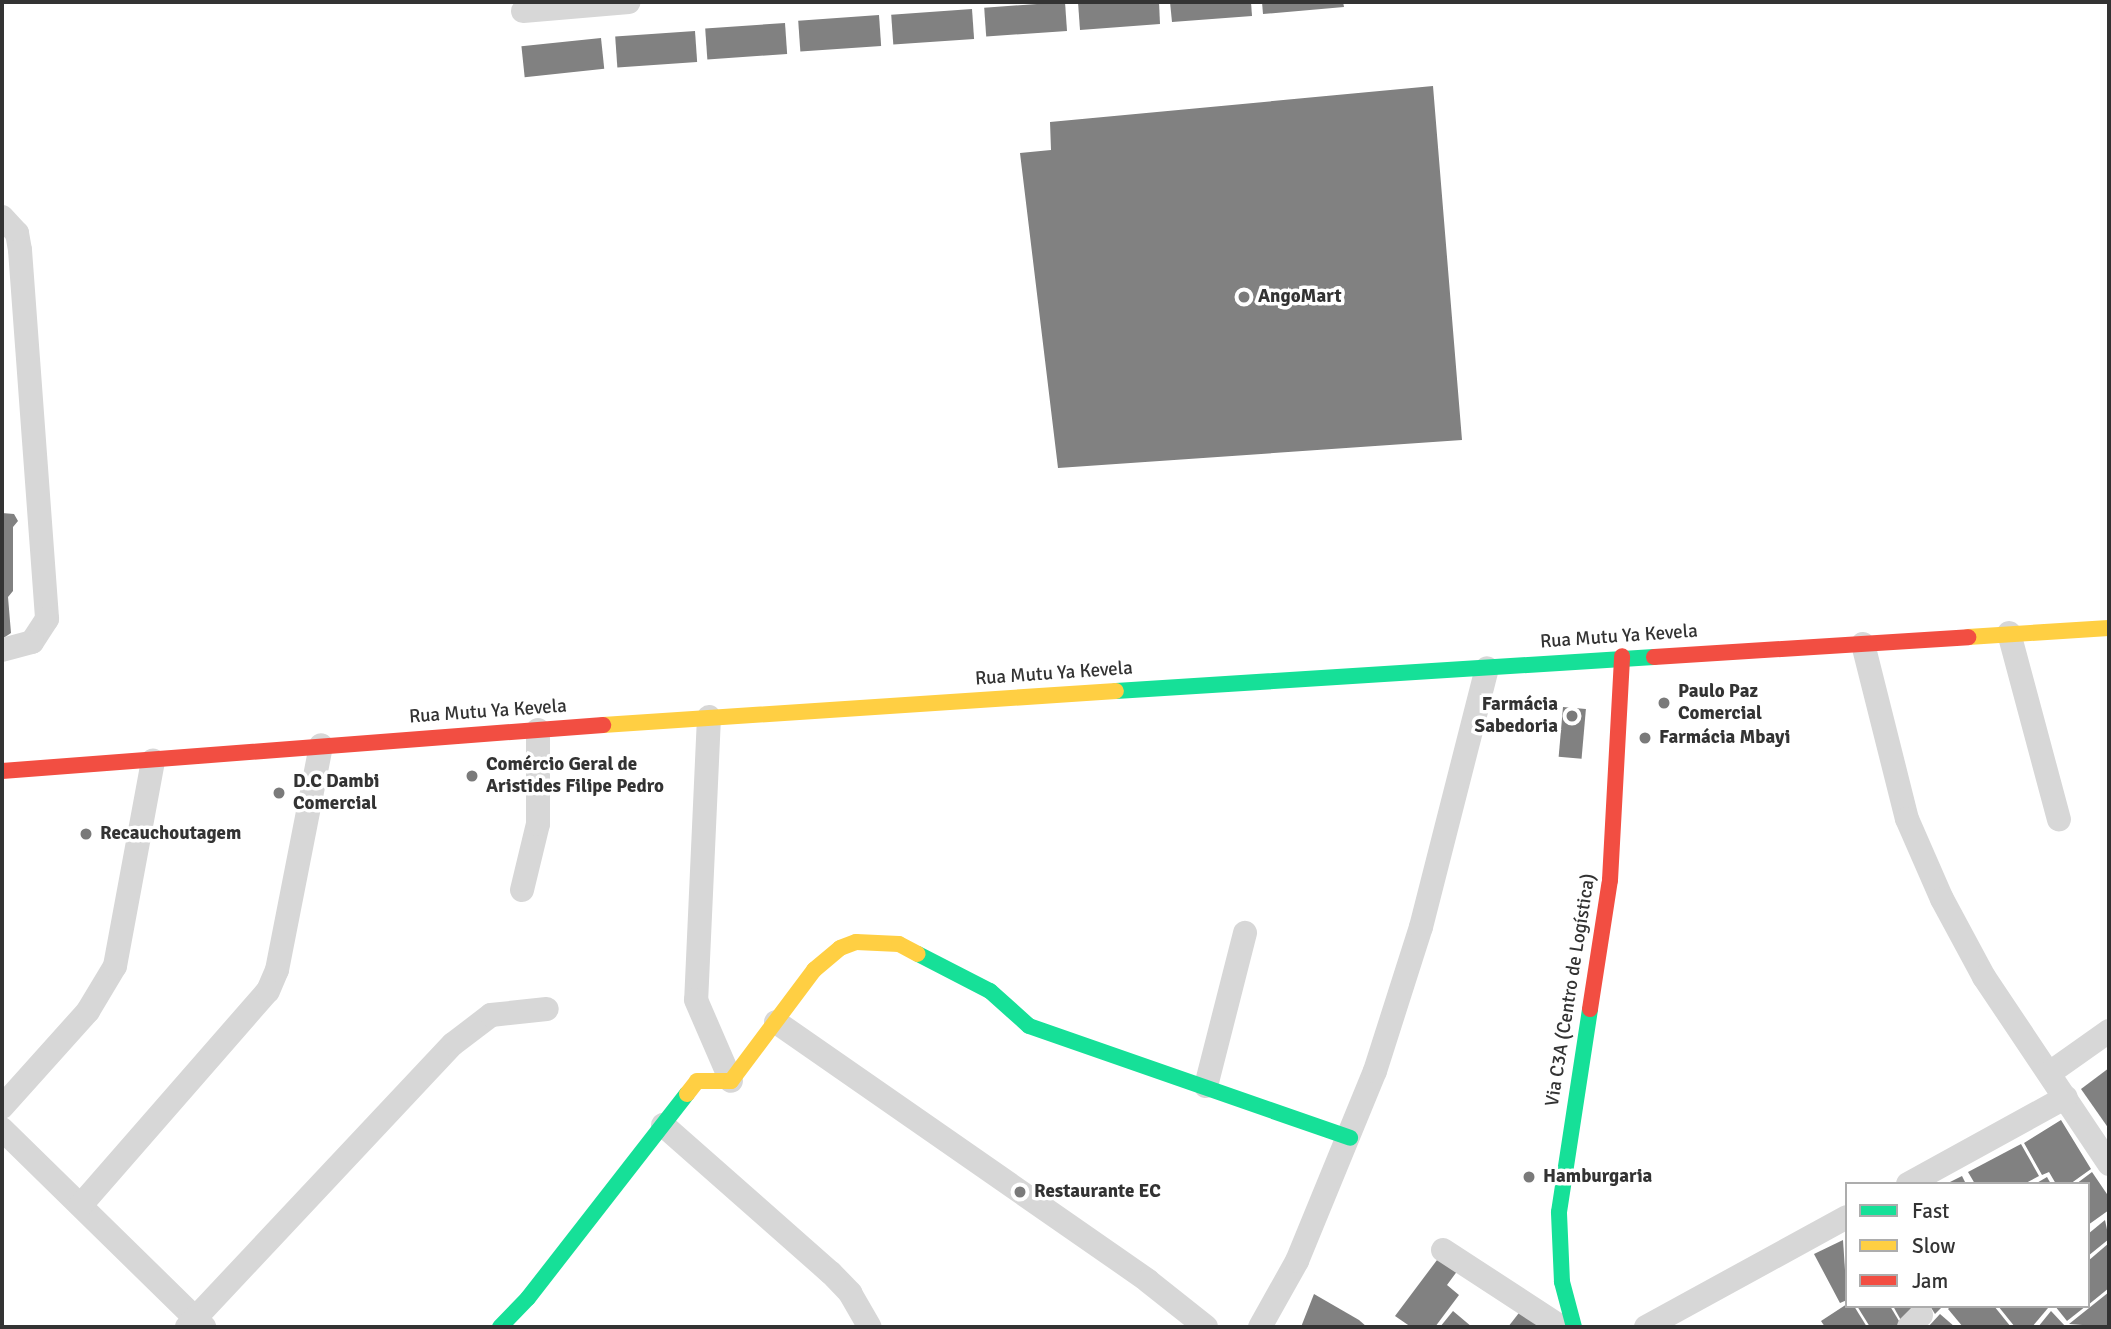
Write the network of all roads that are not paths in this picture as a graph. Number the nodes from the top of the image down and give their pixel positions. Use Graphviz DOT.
graph roads {
  1 [pos="629,2"];
  2 [pos="587,3"];
  3 [pos="523,11"];
  4 [pos="2,217"];
  5 [pos="2109,628"];
  6 [pos="2009,633"];
  7 [pos="1863,644"];
  8 [pos="2,650"];
  9 [pos="1622,656"];
  10 [pos="1487,668"];
  11 [pos="709,717"];
  12 [pos="538,730"];
  13 [pos="321,745"];
  14 [pos="153,760"];
  15 [pos="2,772"];
  16 [pos="2059,819"];
  17 [pos="522,890"];
  18 [pos="1245,933"];
  19 [pos="547,1009"];
  20 [pos="776,1022"];
  21 [pos="2109,1031"];
  22 [pos="2050,1072"];
  23 [pos="731,1081"];
  24 [pos="1206,1086"];
  25 [pos="2066,1097"];
  26 [pos="2,1107"];
  27 [pos="663,1125"];
  28 [pos="2,1129"];
  29 [pos="1350,1138"];
  30 [pos="2109,1164"];
  31 [pos="1912,1182"];
  32 [pos="81,1205"];
  33 [pos="1845,1218"];
  34 [pos="1443,1250"];
  35 [pos="195,1324"];
  36 [pos="500,1327"];
  37 [pos="870,1327"];
  38 [pos="1206,1327"];
  39 [pos="1260,1327"];
  40 [pos="1561,1327"];
  41 [pos="1574,1327"];
  42 [pos="1646,1327"];
  1 -- 2 [label="street"];
  2 -- 3 [label="street"];
  4 -- 8 [label="street"];
  5 -- 6 [label="main road, Rua Mutu Ya Kevela"];
  6 -- 7 [label="main road, Rua Mutu Ya Kevela"];
  6 -- 16 [label="street"];
  7 -- 9 [label="main road, Rua Mutu Ya Kevela"];
  7 -- 22 [label="street"];
  9 -- 10 [label="main road, Rua Mutu Ya Kevela"];
  9 -- 41 [label="main road, Via C3A (Centro de Logística)"];
  10 -- 11 [label="main road, Rua Mutu Ya Kevela"];
  10 -- 29 [label="street"];
  11 -- 12 [label="main road, Rua Mutu Ya Kevela"];
  11 -- 23 [label="street"];
  12 -- 13 [label="main road, Rua Mutu Ya Kevela"];
  12 -- 17 [label="street"];
  13 -- 14 [label="main road, Rua Mutu Ya Kevela"];
  13 -- 32 [label="street"];
  14 -- 15 [label="main road, Rua Mutu Ya Kevela"];
  14 -- 26 [label="street"];
  18 -- 24 [label="street"];
  19 -- 35 [label="street"];
  20 -- 23 [label="main road"];
  20 -- 24 [label="main road"];
  20 -- 38 [label="street"];
  21 -- 22 [label="street"];
  22 -- 25 [label="street"];
  23 -- 27 [label="main road"];
  24 -- 29 [label="main road"];
  25 -- 30 [label="street"];
  25 -- 31 [label="street"];
  27 -- 36 [label="main road"];
  27 -- 37 [label="street"];
  28 -- 32 [label="street"];
  29 -- 39 [label="street"];
  32 -- 35 [label="street"];
  33 -- 42 [label="street"];
  34 -- 40 [label="street"];
}
